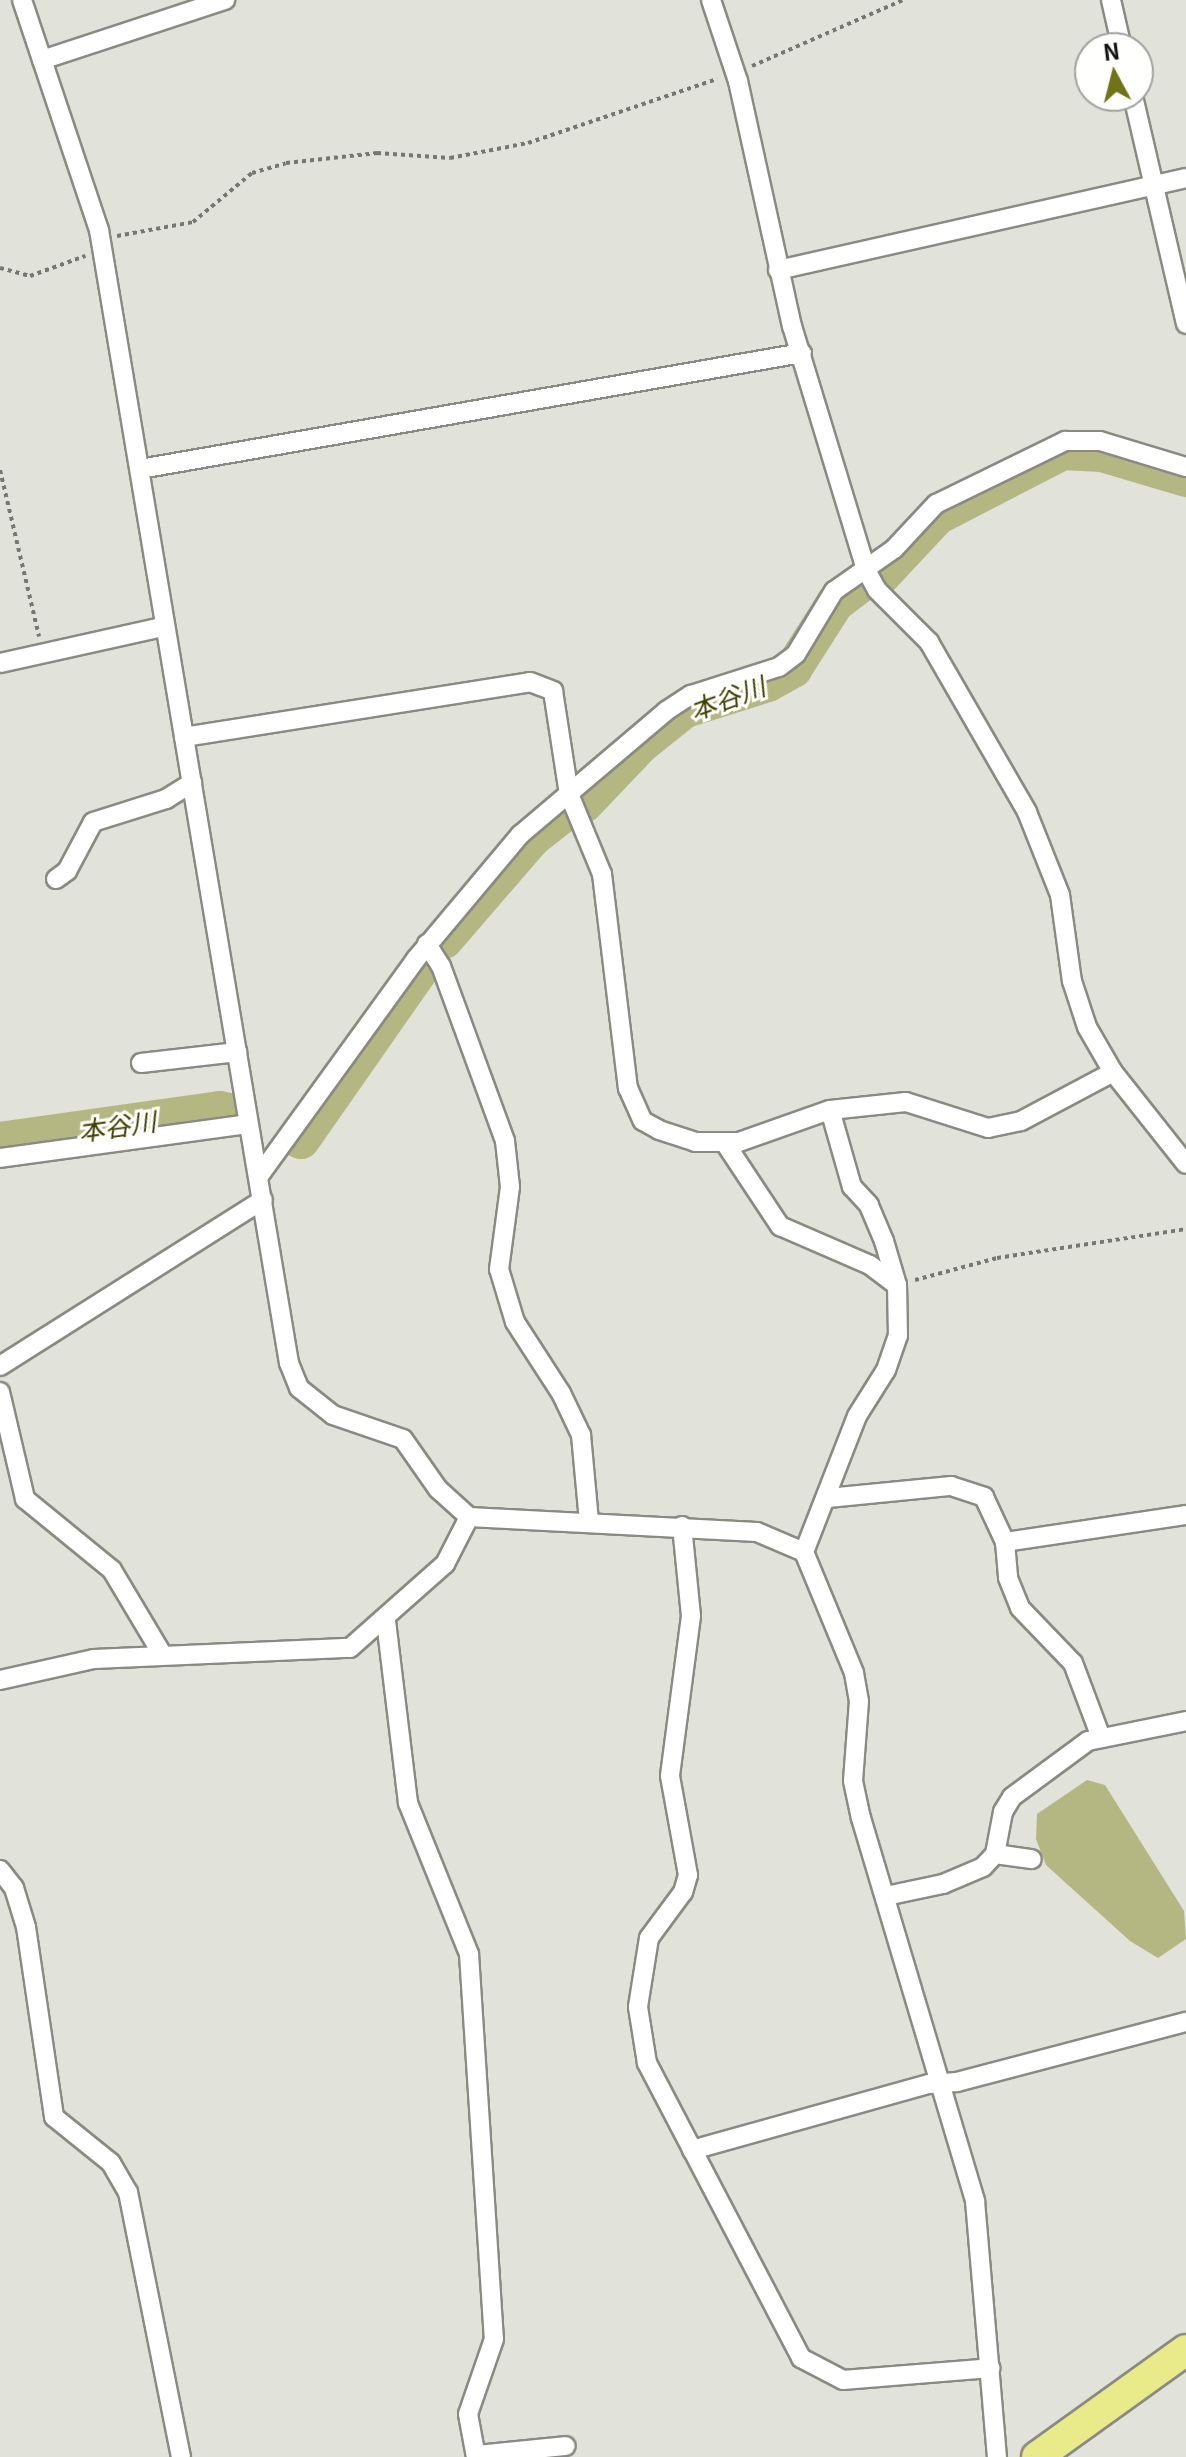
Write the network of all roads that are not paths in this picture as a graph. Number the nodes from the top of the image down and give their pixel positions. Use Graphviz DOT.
graph roads {
  1 [pos="22,0"];
  2 [pos="225,0"];
  3 [pos="711,0"];
  4 [pos="1111,0"];
  5 [pos="1118,32"];
  6 [pos="42,60"];
  7 [pos="1137,112"];
  8 [pos="1186,178"];
  9 [pos="1153,185"];
  10 [pos="778,270"];
  11 [pos="1186,324"];
  12 [pos="802,353"];
  13 [pos="1186,467"];
  14 [pos="140,469"];
  15 [pos="866,570"];
  16 [pos="163,627"];
  17 [pos="0,663"];
  18 [pos="184,737"];
  19 [pos="192,783"];
  20 [pos="569,794"];
  21 [pos="56,879"];
  22 [pos="427,944"];
  23 [pos="237,1052"];
  24 [pos="141,1063"];
  25 [pos="1113,1072"];
  26 [pos="830,1110"];
  27 [pos="248,1124"];
  28 [pos="725,1143"];
  29 [pos="1183,1152"];
  30 [pos="0,1158"];
  31 [pos="259,1176"];
  32 [pos="263,1200"];
  33 [pos="897,1285"];
  34 [pos="0,1366"];
  35 [pos="0,1392"];
  36 [pos="828,1498"];
  37 [pos="1186,1515"];
  38 [pos="469,1517"];
  39 [pos="589,1521"];
  40 [pos="682,1526"];
  41 [pos="1005,1542"];
  42 [pos="804,1552"];
  43 [pos="386,1621"];
  44 [pos="162,1654"];
  45 [pos="0,1680"];
  46 [pos="1186,1721"];
  47 [pos="1100,1735"];
  48 [pos="995,1854"];
  49 [pos="1032,1859"];
  50 [pos="0,1870"];
  51 [pos="886,1896"];
  52 [pos="1186,2022"];
  53 [pos="942,2083"];
  54 [pos="692,2150"];
  55 [pos="1186,2350"];
  56 [pos="991,2368"];
  57 [pos="566,2446"];
  58 [pos="476,2456"];
  59 [pos="181,2457"];
  60 [pos="997,2457"];
  61 [pos="1037,2457"];
  1 -- 6 [label="street"];
  2 -- 6 [label="street"];
  3 -- 10 [label="street"];
  4 -- 5 [label="street"];
  6 -- 14 [label="street"];
  7 -- 9 [label="street"];
  8 -- 9 [label="street"];
  9 -- 10 [label="street"];
  9 -- 11 [label="street"];
  10 -- 12 [label="street"];
  12 -- 14 [label="street"];
  12 -- 15 [label="street"];
  13 -- 15 [label="street"];
  14 -- 16 [label="street"];
  15 -- 20 [label="street"];
  15 -- 25 [label="street"];
  16 -- 17 [label="street"];
  16 -- 18 [label="street"];
  18 -- 19 [label="street"];
  18 -- 20 [label="street"];
  19 -- 21 [label="street"];
  19 -- 23 [label="street"];
  20 -- 22 [label="street"];
  20 -- 28 [label="street"];
  22 -- 31 [label="street"];
  22 -- 39 [label="street"];
  23 -- 24 [label="street"];
  23 -- 27 [label="street"];
  25 -- 26 [label="street"];
  25 -- 29 [label="street"];
  26 -- 28 [label="street"];
  26 -- 33 [label="street"];
  27 -- 30 [label="street"];
  27 -- 31 [label="street"];
  28 -- 33 [label="street"];
  31 -- 32 [label="street"];
  32 -- 34 [label="street"];
  32 -- 38 [label="street"];
  33 -- 36 [label="street"];
  35 -- 44 [label="street"];
  36 -- 41 [label="street"];
  36 -- 42 [label="street"];
  37 -- 41 [label="street"];
  38 -- 39 [label="street"];
  38 -- 43 [label="street"];
  39 -- 40 [label="street"];
  40 -- 42 [label="street"];
  40 -- 54 [label="street"];
  41 -- 47 [label="street"];
  42 -- 51 [label="street"];
  43 -- 44 [label="street"];
  43 -- 58 [label="street"];
  44 -- 45 [label="street"];
  46 -- 47 [label="street"];
  47 -- 48 [label="street"];
  48 -- 49 [label="street"];
  48 -- 51 [label="street"];
  50 -- 59 [label="street"];
  51 -- 53 [label="street"];
  52 -- 53 [label="street"];
  53 -- 54 [label="street"];
  53 -- 56 [label="street"];
  54 -- 56 [label="street"];
  55 -- 61 [label="main road"];
  56 -- 60 [label="street"];
  57 -- 58 [label="street"];
}
